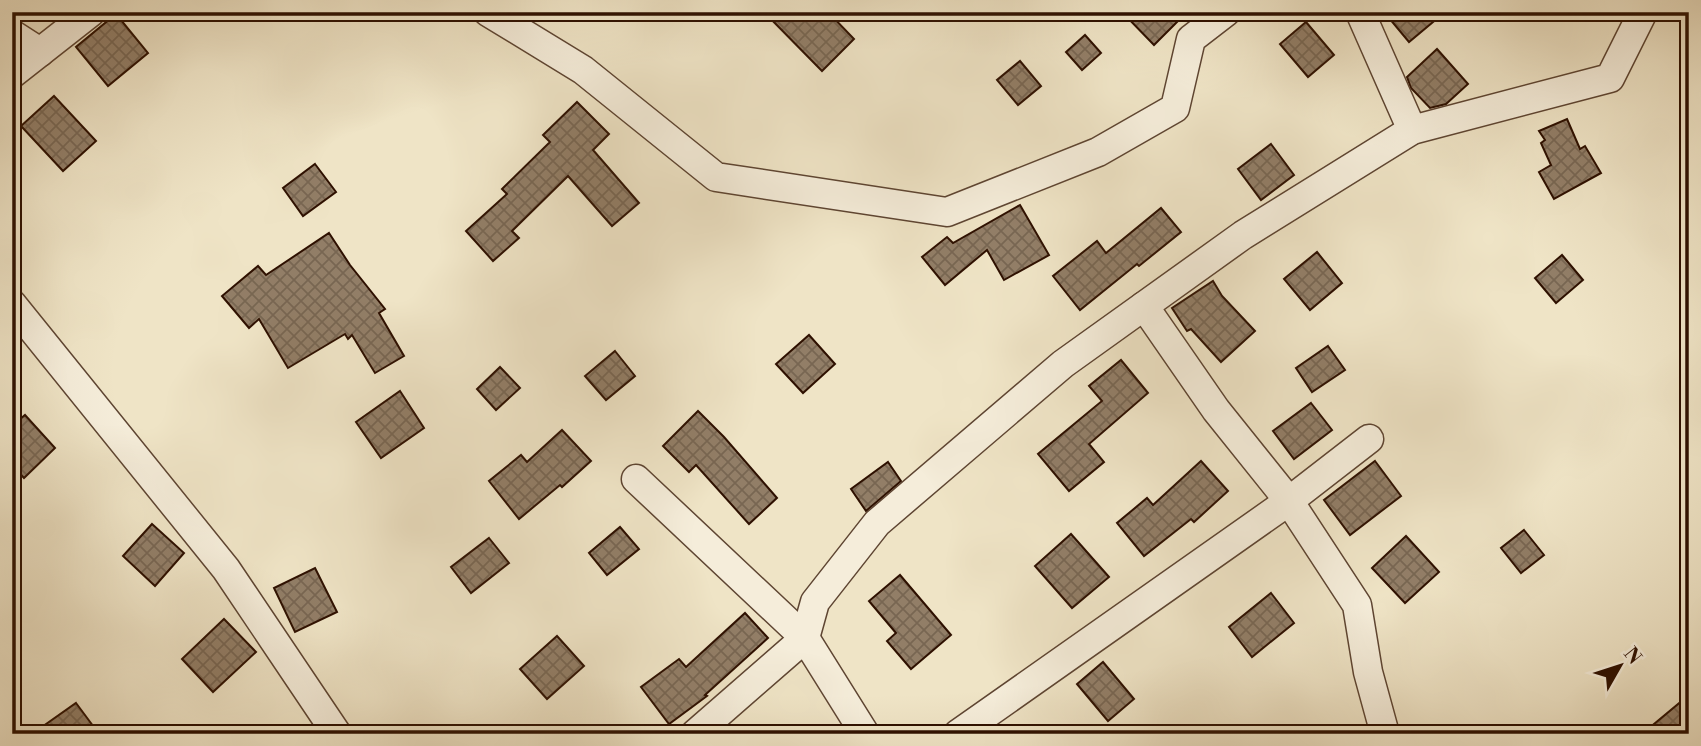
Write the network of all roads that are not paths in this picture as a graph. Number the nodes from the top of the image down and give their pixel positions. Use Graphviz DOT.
graph roads {
  1 [pos="91,12"];
  2 [pos="488,12"];
  3 [pos="1226,12"];
  4 [pos="1360,12"];
  5 [pos="1643,12"];
  6 [pos="12,34"];
  7 [pos="40,52"];
  8 [pos="12,74"];
  9 [pos="1412,130"];
  10 [pos="12,304"];
  11 [pos="1144,306"];
  12 [pos="1369,439"];
  13 [pos="636,479"];
  14 [pos="1289,501"];
  15 [pos="805,638"];
  16 [pos="337,734"];
  17 [pos="695,734"];
  18 [pos="865,734"];
  19 [pos="958,734"];
  20 [pos="1385,734"];
  1 -- 7 [label="street"];
  2 -- 3 [label="street"];
  4 -- 9 [label="street"];
  5 -- 9 [label="street"];
  6 -- 7 [label="street"];
  7 -- 8 [label="street"];
  9 -- 11 [label="street"];
  10 -- 16 [label="street"];
  11 -- 14 [label="street"];
  11 -- 15 [label="street"];
  12 -- 14 [label="street"];
  13 -- 15 [label="street"];
  14 -- 19 [label="street"];
  14 -- 20 [label="street"];
  15 -- 17 [label="street"];
  15 -- 18 [label="street"];
}
